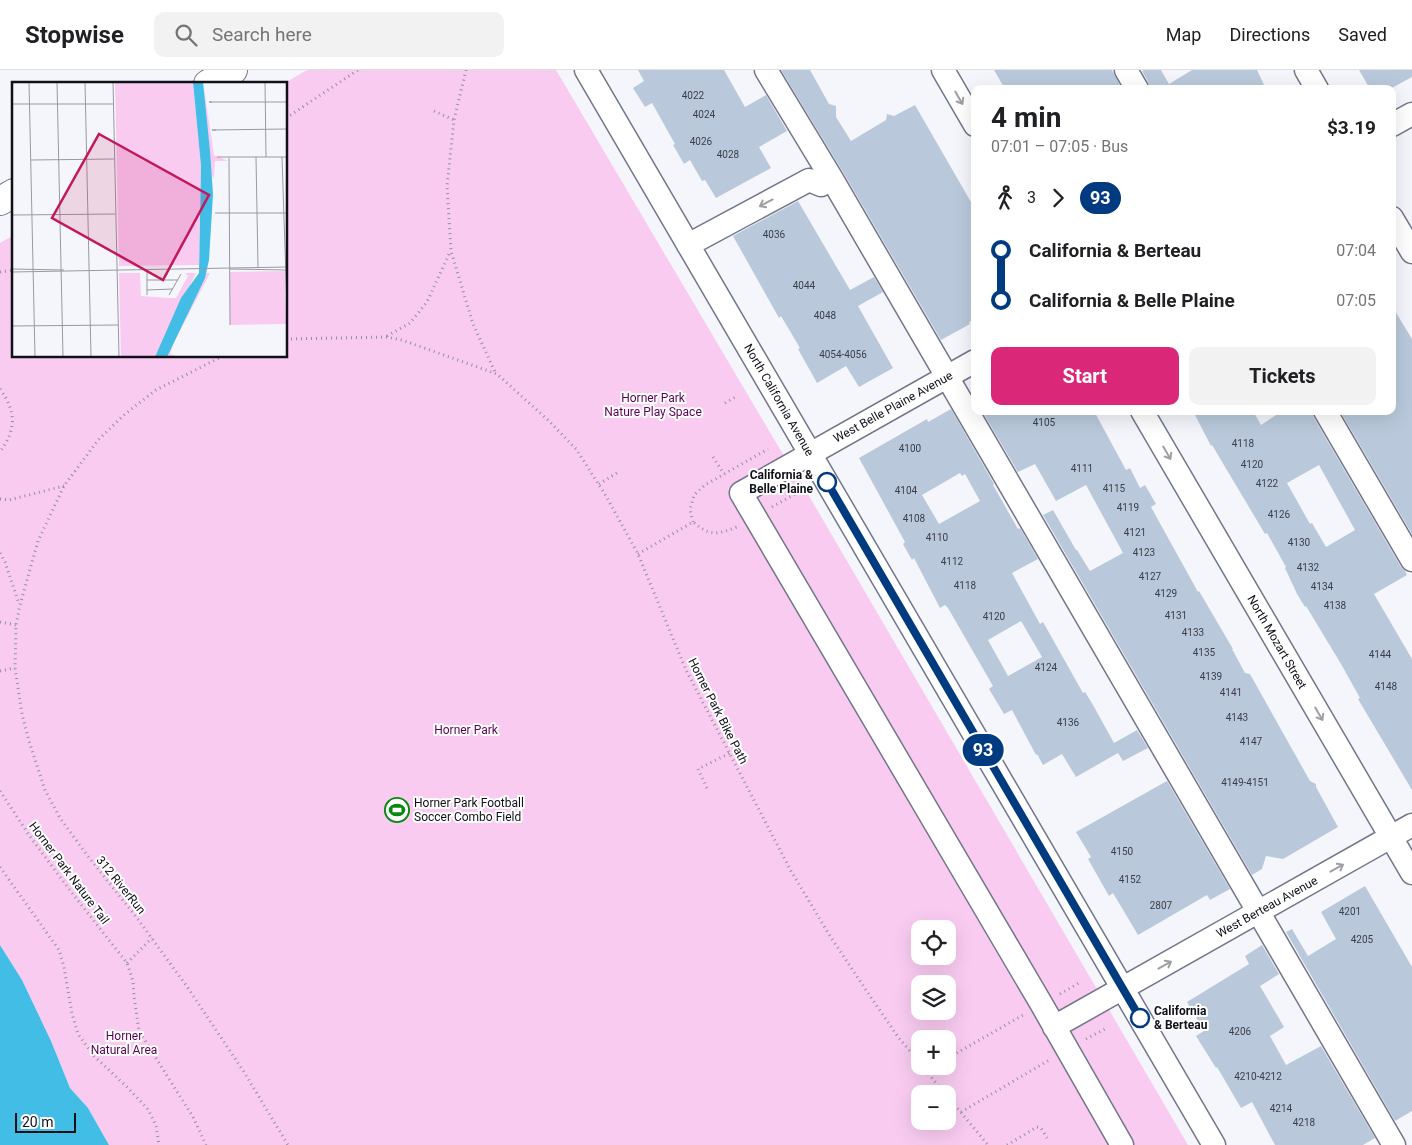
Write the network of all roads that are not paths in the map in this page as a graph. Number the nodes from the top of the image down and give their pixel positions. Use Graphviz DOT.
graph roads {
  1 [pos="586,70"];
  2 [pos="766,70"];
  3 [pos="943,70"];
  4 [pos="1126,70"];
  5 [pos="1306,70"];
  6 [pos="1135,85"];
  7 [pos="1315,85"];
  8 [pos="1412,114"];
  9 [pos="971,118"];
  10 [pos="1396,124"];
  11 [pos="832,179"];
  12 [pos="12,194"];
  13 [pos="0,201"];
  14 [pos="1396,225"];
  15 [pos="688,245"];
  16 [pos="1412,252"];
  17 [pos="971,363"];
  18 [pos="947,376"];
  19 [pos="1144,415"];
  20 [pos="1327,415"];
  21 [pos="810,454"];
  22 [pos="1412,560"];
  23 [pos="1412,825"];
  24 [pos="1391,837"];
  25 [pos="1412,873"];
  26 [pos="1258,912"];
  27 [pos="1123,989"];
  28 [pos="1054,1027"];
  29 [pos="1122,1145"];
  30 [pos="1214,1145"];
  31 [pos="1394,1145"];
  1 -- 15 [label="street, North California Avenue"];
  2 -- 11 [label="street"];
  3 -- 9 [label="street, one-way"];
  4 -- 6 [label="street"];
  5 -- 7 [label="street"];
  8 -- 10 [label="street"];
  11 -- 15 [label="street, one-way"];
  11 -- 18 [label="street"];
  12 -- 13 [label="main road"];
  14 -- 16 [label="street"];
  15 -- 21 [label="street, North California Avenue"];
  17 -- 18 [label="street, West Belle Plaine Avenue"];
  18 -- 21 [label="street, West Belle Plaine Avenue"];
  18 -- 26 [label="street"];
  19 -- 24 [label="street, North Mozart Street, one-way"];
  20 -- 22 [label="street"];
  21 -- 27 [label="street, North California Avenue"];
  21 -- 28 [label="street, West Belle Plaine Avenue"];
  23 -- 24 [label="street, West Berteau Avenue"];
  24 -- 25 [label="street, North Mozart Street"];
  26 -- 24 [label="street, West Berteau Avenue, one-way"];
  27 -- 26 [label="street, West Berteau Avenue, one-way"];
  26 -- 31 [label="street"];
  27 -- 28 [label="street, West Berteau Avenue"];
  27 -- 30 [label="street, North California Avenue"];
  28 -- 29 [label="street"];
}
